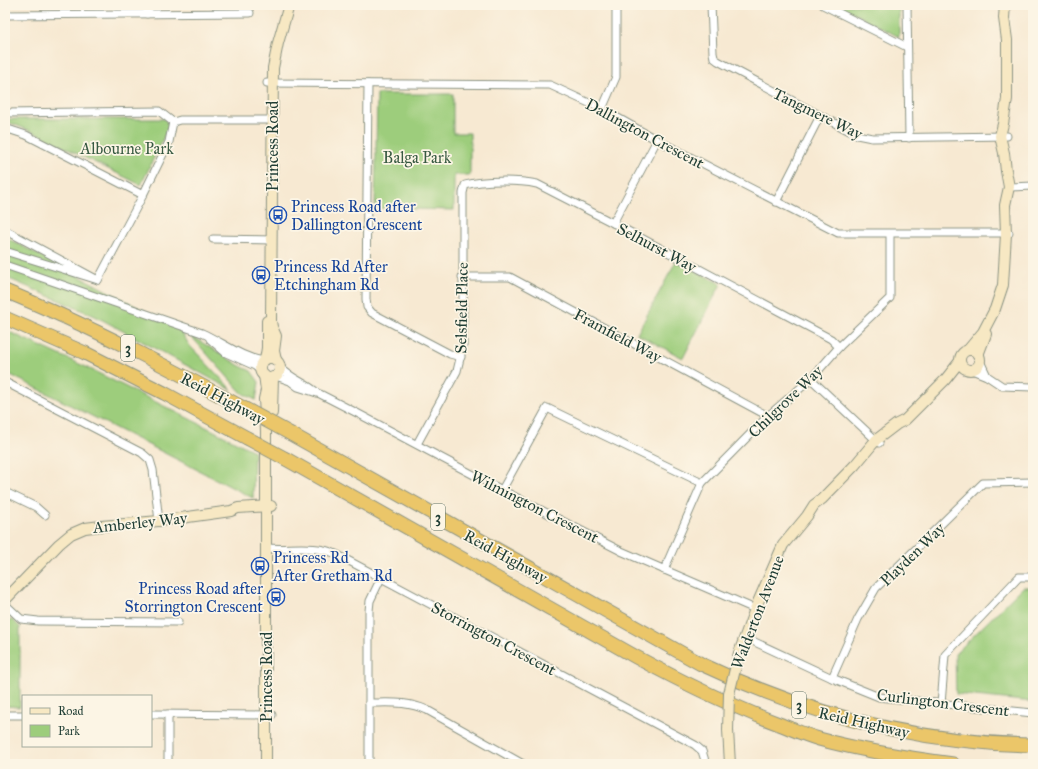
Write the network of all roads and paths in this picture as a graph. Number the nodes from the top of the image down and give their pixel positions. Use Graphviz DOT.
graph roads {
  1 [pos="147,5"];
  2 [pos="282,5"];
  3 [pos="289,5"];
  4 [pos="616,5"];
  5 [pos="711,5"];
  6 [pos="823,5"];
  7 [pos="907,5"];
  8 [pos="1005,5"];
  9 [pos="1009,5"];
  10 [pos="250,13"];
  11 [pos="147,14"];
  12 [pos="5,15"];
  13 [pos="1006,35"];
  14 [pos="907,46"];
  15 [pos="270,83"];
  16 [pos="368,84"];
  17 [pos="602,109"];
  18 [pos="5,113"];
  19 [pos="820,116"];
  20 [pos="267,120"];
  21 [pos="173,122"];
  22 [pos="5,128"];
  23 [pos="1003,136"];
  24 [pos="909,138"];
  25 [pos="657,140"];
  26 [pos="465,185"];
  27 [pos="1033,186"];
  28 [pos="1012,187"];
  29 [pos="143,195"];
  30 [pos="776,202"];
  31 [pos="613,223"];
  32 [pos="5,230"];
  33 [pos="1007,233"];
  34 [pos="890,234"];
  35 [pos="213,239"];
  36 [pos="270,240"];
  37 [pos="5,251"];
  38 [pos="5,265"];
  39 [pos="462,277"];
  40 [pos="98,280"];
  41 [pos="5,291"];
  42 [pos="5,318"];
  43 [pos="202,333"];
  44 [pos="839,347"];
  45 [pos="968,350"];
  46 [pos="461,357"];
  47 [pos="979,358"];
  48 [pos="265,360"];
  49 [pos="965,366"];
  50 [pos="272,371"];
  51 [pos="987,376"];
  52 [pos="811,379"];
  53 [pos="5,382"];
  54 [pos="1033,388"];
  55 [pos="768,416"];
  56 [pos="878,442"];
  57 [pos="417,444"];
  58 [pos="1033,482"];
  59 [pos="702,483"];
  60 [pos="502,490"];
  61 [pos="5,492"];
  62 [pos="269,509"];
  63 [pos="45,515"];
  64 [pos="159,521"];
  65 [pos="269,549"];
  66 [pos="664,570"];
  67 [pos="1033,577"];
  68 [pos="381,578"];
  69 [pos="5,600"];
  70 [pos="5,604"];
  71 [pos="755,610"];
  72 [pos="178,622"];
  73 [pos="744,637"];
  74 [pos="832,678"];
  75 [pos="369,703"];
  76 [pos="941,704"];
  77 [pos="1033,713"];
  78 [pos="152,714"];
  79 [pos="168,714"];
  80 [pos="5,715"];
  81 [pos="22,715"];
  82 [pos="269,715"];
  83 [pos="1033,745"];
  84 [pos="168,764"];
  85 [pos="266,764"];
  86 [pos="272,764"];
  87 [pos="369,764"];
  88 [pos="523,764"];
  89 [pos="706,764"];
  90 [pos="730,764"];
  91 [pos="953,764"];
  1 -- 11 [label="street"];
  2 -- 15 [label="street, Princess Road"];
  3 -- 15 [label="street, Princess Road"];
  4 -- 17 [label="street"];
  5 -- 19 [label="street, Tangmere Way"];
  6 -- 14 [label="street"];
  7 -- 14 [label="street"];
  8 -- 13 [label="street"];
  9 -- 13 [label="street"];
  10 -- 11 [label="street"];
  11 -- 12 [label="street"];
  13 -- 23 [label="street"];
  14 -- 24 [label="street"];
  15 -- 16 [label="street, Dallington Crescent"];
  15 -- 20 [label="street, Princess Road"];
  15 -- 36 [label="street, Princess Road"];
  16 -- 17 [label="street, Dallington Crescent"];
  16 -- 46 [label="street"];
  17 -- 25 [label="street, Dallington Crescent"];
  18 -- 21 [label="street"];
  19 -- 24 [label="street, Tangmere Way"];
  19 -- 30 [label="street"];
  20 -- 21 [label="street"];
  20 -- 36 [label="street, Princess Road"];
  21 -- 29 [label="street"];
  22 -- 29 [label="street"];
  23 -- 24 [label="street, Tangmere Way"];
  23 -- 28 [label="street"];
  25 -- 30 [label="street, Dallington Crescent"];
  25 -- 31 [label="street"];
  26 -- 31 [label="street, Selhurst Way"];
  26 -- 39 [label="street, Selsfield Place"];
  27 -- 28 [label="street"];
  28 -- 33 [label="street"];
  29 -- 40 [label="street"];
  30 -- 34 [label="street, Dallington Crescent"];
  31 -- 44 [label="street, Selhurst Way"];
  32 -- 40 [label="street"];
  33 -- 34 [label="street, Dallington Crescent"];
  33 -- 45 [label="street"];
  33 -- 47 [label="street"];
  34 -- 44 [label="street, Chilgrove Way"];
  35 -- 36 [label="street"];
  36 -- 48 [label="street, Princess Road"];
  36 -- 50 [label="street, Princess Road"];
  37 -- 40 [label="street"];
  38 -- 43 [label="street"];
  39 -- 46 [label="street, Selsfield Place"];
  39 -- 55 [label="street, Framfield Way"];
  41 -- 83 [label="highway, Reid Highway / 3, bridge"];
  42 -- 91 [label="highway, Reid Highway / 3, bridge"];
  43 -- 48 [label="street"];
  43 -- 50 [label="street, Wilmington Crescent"];
  44 -- 52 [label="street, Chilgrove Way"];
  45 -- 47 [label="street"];
  45 -- 49 [label="street"];
  46 -- 57 [label="street, Selsfield Place"];
  47 -- 49 [label="street"];
  47 -- 51 [label="street"];
  48 -- 50 [label="street, Princess Road"];
  49 -- 51 [label="street"];
  49 -- 56 [label="street, Walderton Avenue"];
  50 -- 57 [label="street, Wilmington Crescent"];
  50 -- 62 [label="street, Princess Road"];
  51 -- 54 [label="street"];
  52 -- 55 [label="street, Chilgrove Way"];
  52 -- 56 [label="street"];
  53 -- 64 [label="street"];
  55 -- 59 [label="street, Chilgrove Way"];
  56 -- 71 [label="street, Walderton Avenue"];
  57 -- 60 [label="street, Wilmington Crescent"];
  58 -- 74 [label="street, Playden Way"];
  59 -- 60 [label="street"];
  59 -- 66 [label="street, Chilgrove Way"];
  60 -- 66 [label="street, Wilmington Crescent"];
  61 -- 63 [label="street"];
  62 -- 64 [label="street, Amberley Way"];
  62 -- 65 [label="street, Princess Road"];
  64 -- 69 [label="street, Amberley Way"];
  65 -- 68 [label="street, Storrington Crescent"];
  65 -- 82 [label="street, Princess Road"];
  66 -- 71 [label="street, Wilmington Crescent"];
  67 -- 76 [label="street"];
  68 -- 75 [label="street"];
  68 -- 89 [label="street, Storrington Crescent"];
  70 -- 72 [label="street"];
  71 -- 73 [label="street, Walderton Avenue"];
  73 -- 74 [label="street, Curlington Crescent"];
  73 -- 90 [label="street, Walderton Avenue, bridge"];
  74 -- 76 [label="street, Curlington Crescent"];
  75 -- 87 [label="street"];
  75 -- 88 [label="street"];
  76 -- 77 [label="street, Curlington Crescent"];
  78 -- 79 [label="street"];
  79 -- 82 [label="street"];
  79 -- 84 [label="street"];
  80 -- 81 [label="street"];
  82 -- 85 [label="street, Princess Road"];
  82 -- 86 [label="street, Princess Road"];
}
